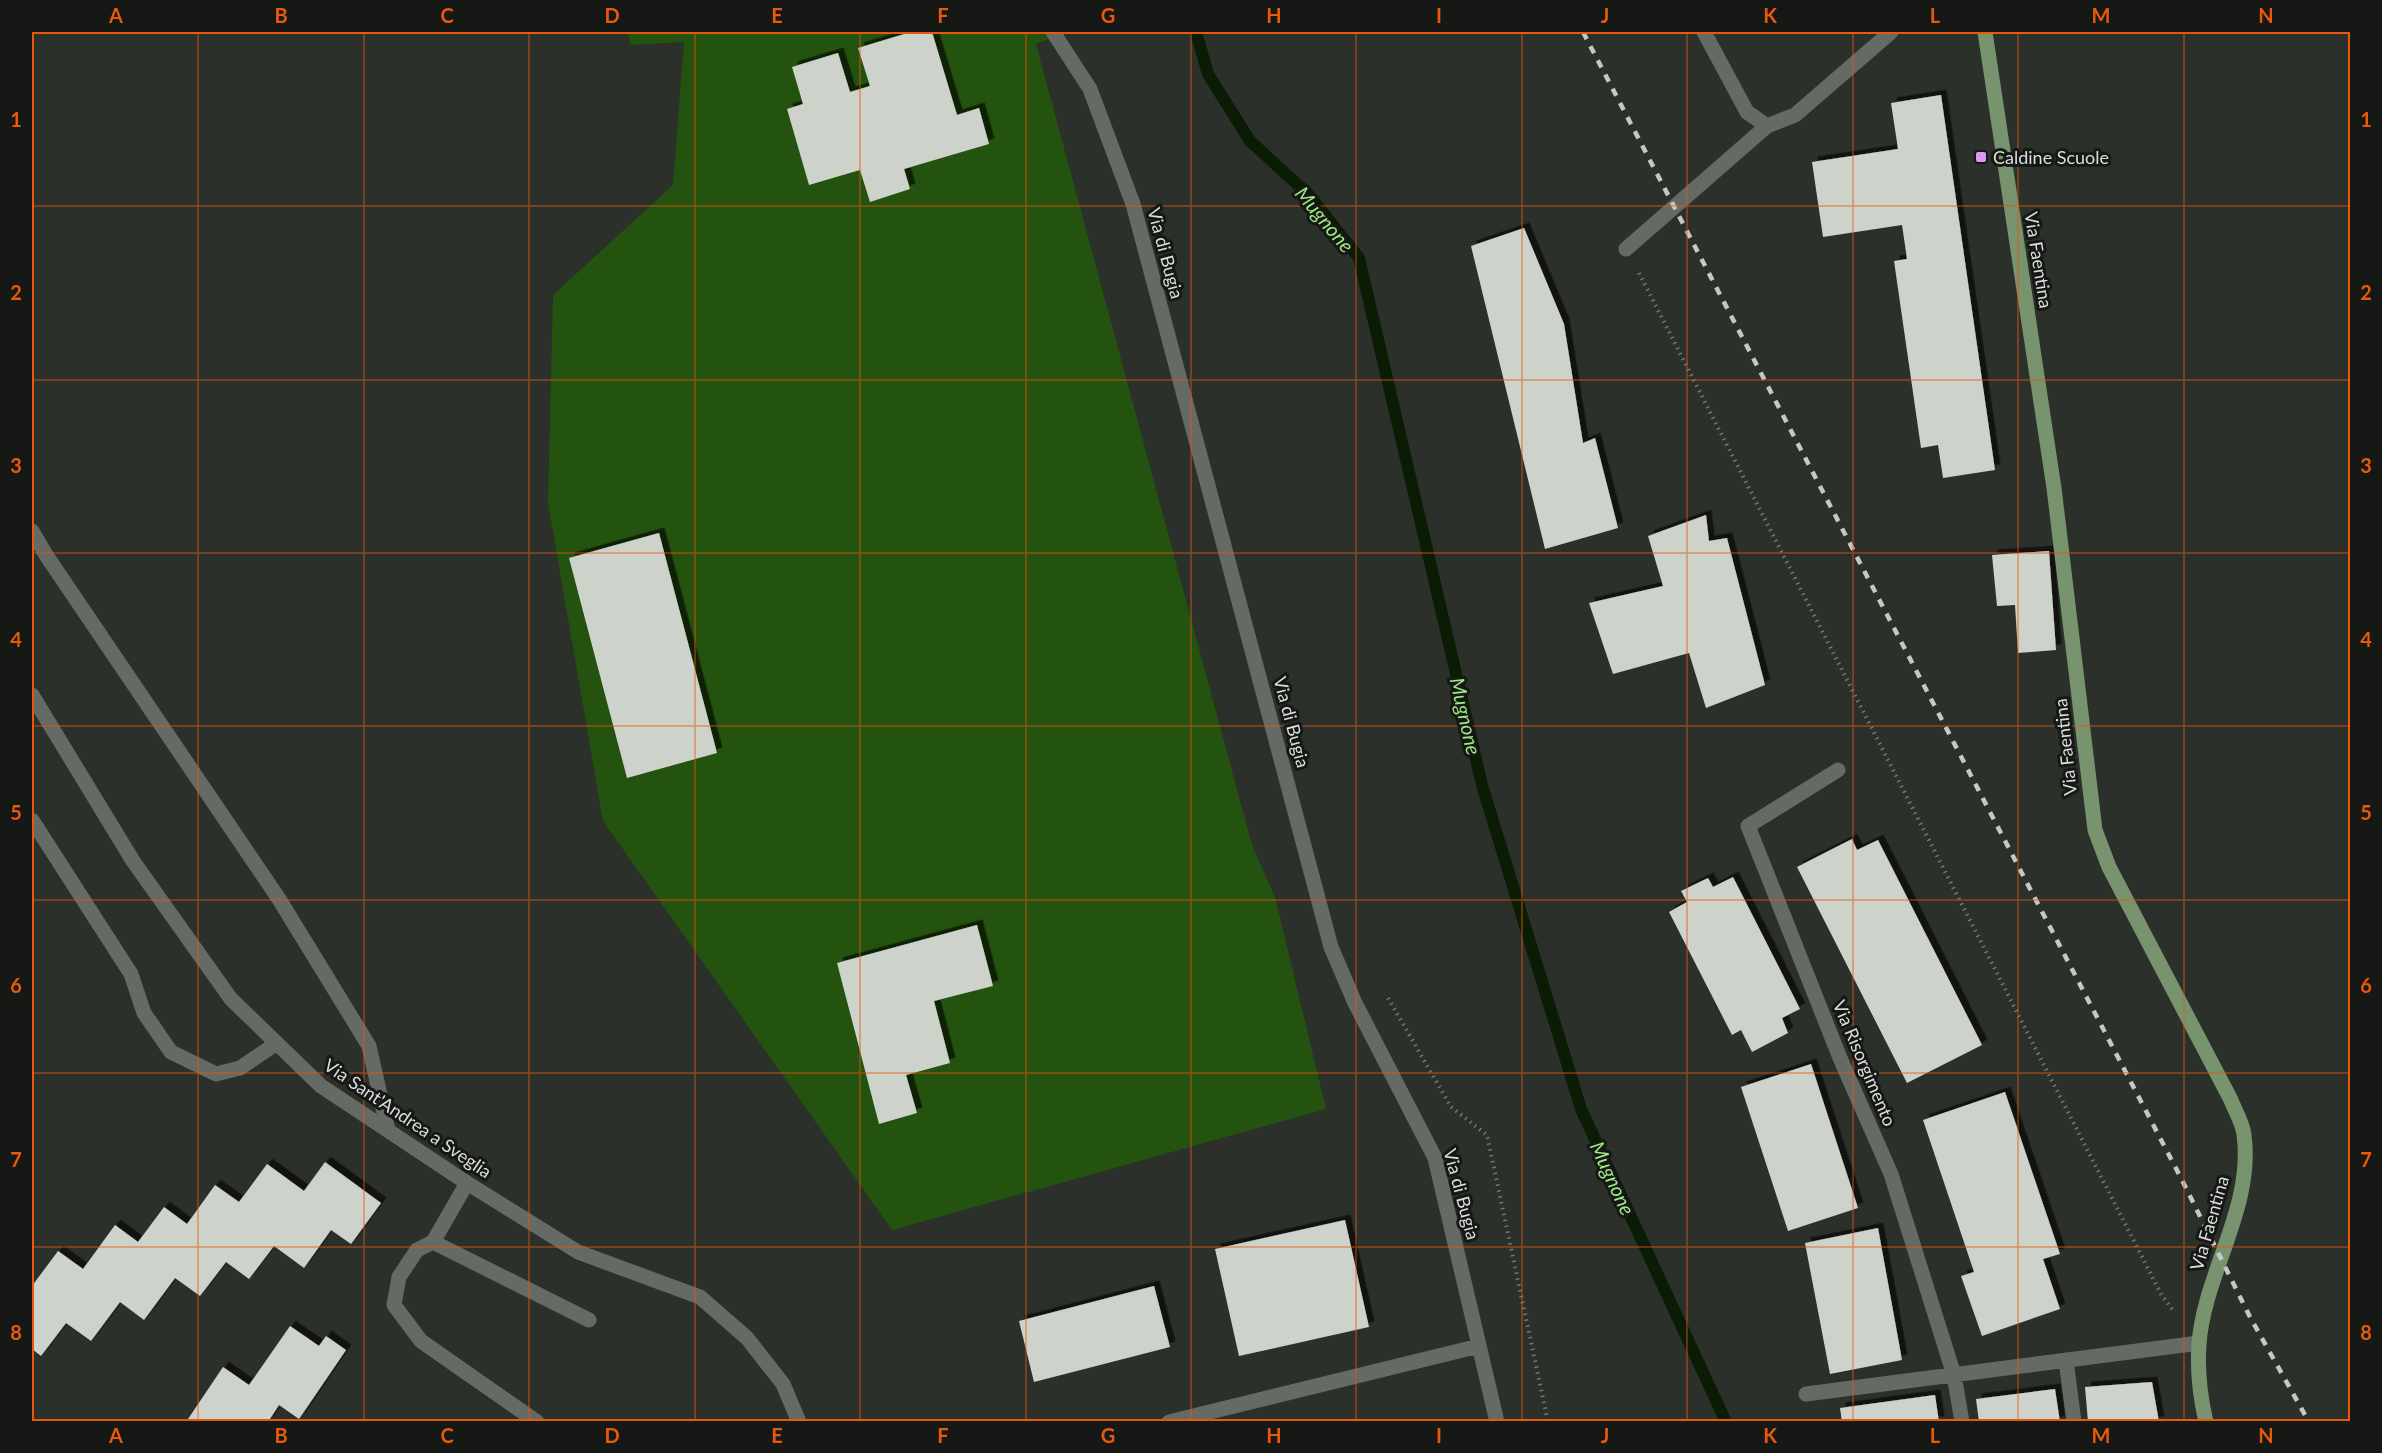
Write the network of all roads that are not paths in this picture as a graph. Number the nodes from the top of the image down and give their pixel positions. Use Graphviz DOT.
graph roads {
  1 [pos="1053,32"];
  2 [pos="1704,32"];
  3 [pos="1891,32"];
  4 [pos="1985,32"];
  5 [pos="1767,126"];
  6 [pos="1626,249"];
  7 [pos="32,531"];
  8 [pos="32,694"];
  9 [pos="1838,771"];
  10 [pos="32,820"];
  11 [pos="277,1043"];
  12 [pos="388,1130"];
  13 [pos="468,1183"];
  14 [pos="433,1242"];
  15 [pos="589,1320"];
  16 [pos="2199,1343"];
  17 [pos="1479,1346"];
  18 [pos="2066,1360"];
  19 [pos="1954,1375"];
  20 [pos="1806,1394"];
  21 [pos="537,1422"];
  22 [pos="799,1422"];
  23 [pos="1169,1422"];
  24 [pos="1497,1422"];
  25 [pos="1962,1422"];
  26 [pos="2074,1422"];
  27 [pos="2206,1422"];
  1 -- 17 [label="street, Via di Bugia"];
  2 -- 5 [label="street"];
  3 -- 5 [label="street"];
  4 -- 16 [label="main road, Via Faentina"];
  5 -- 6 [label="street"];
  7 -- 12 [label="street"];
  8 -- 11 [label="street, Via Sant'Andrea a Sveglia"];
  9 -- 19 [label="street, Via Risorgimento"];
  10 -- 11 [label="street"];
  11 -- 12 [label="street, Via Sant'Andrea a Sveglia"];
  12 -- 13 [label="street, Via Sant'Andrea a Sveglia"];
  13 -- 14 [label="street"];
  13 -- 22 [label="street, Via Sant'Andrea a Sveglia"];
  14 -- 15 [label="street"];
  14 -- 21 [label="street"];
  16 -- 18 [label="street"];
  16 -- 27 [label="main road, Via Faentina"];
  17 -- 23 [label="street"];
  17 -- 24 [label="street, Via di Bugia"];
  18 -- 19 [label="street"];
  18 -- 26 [label="street"];
  19 -- 20 [label="street"];
  19 -- 25 [label="street, Via Risorgimento"];
}
